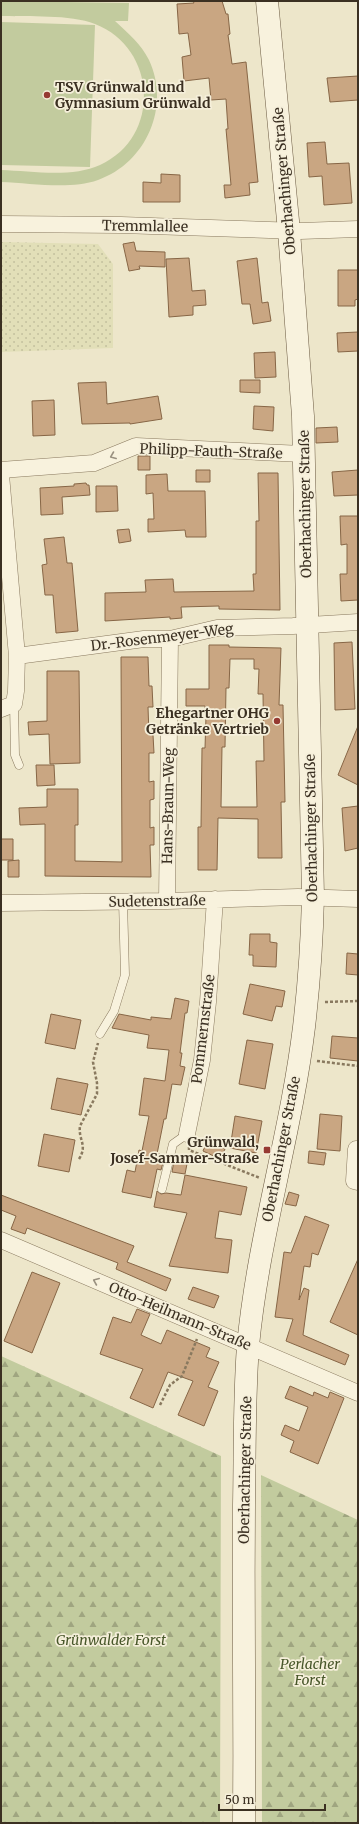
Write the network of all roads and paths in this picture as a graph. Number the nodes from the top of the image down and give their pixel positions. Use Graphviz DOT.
graph roads {
  1 [pos="267,1"];
  2 [pos="1,224"];
  3 [pos="358,229"];
  4 [pos="289,231"];
  5 [pos="304,454"];
  6 [pos="1,470"];
  7 [pos="1,475"];
  8 [pos="358,622"];
  9 [pos="307,625"];
  10 [pos="170,639"];
  11 [pos="17,656"];
  12 [pos="7,706"];
  13 [pos="20,764"];
  14 [pos="313,897"];
  15 [pos="214,899"];
  16 [pos="358,899"];
  17 [pos="123,901"];
  18 [pos="166,901"];
  19 [pos="1,902"];
  20 [pos="358,1001"];
  21 [pos="325,1002"];
  22 [pos="100,1034"];
  23 [pos="310,1060"];
  24 [pos="358,1066"];
  25 [pos="187,1134"];
  26 [pos="356,1149"];
  27 [pos="80,1159"];
  28 [pos="262,1179"];
  29 [pos="358,1182"];
  30 [pos="162,1189"];
  31 [pos="1,1240"];
  32 [pos="202,1325"];
  33 [pos="248,1345"];
  34 [pos="358,1393"];
  35 [pos="160,1405"];
  36 [pos="244,1823"];
  1 -- 4 [label="main road, Oberhachinger Straße"];
  2 -- 4 [label="street, Tremmlallee"];
  3 -- 4 [label="street, Tremmlallee"];
  4 -- 5 [label="main road, Oberhachinger Straße"];
  5 -- 6 [label="street, Philipp-Fauth-Straße, one-way"];
  5 -- 9 [label="main road, Oberhachinger Straße"];
  7 -- 11 [label="street"];
  8 -- 9 [label="street, Dr.-Rosenmeyer-Weg"];
  9 -- 10 [label="street, Dr.-Rosenmeyer-Weg"];
  9 -- 14 [label="main road, Oberhachinger Straße"];
  10 -- 11 [label="street, Dr.-Rosenmeyer-Weg"];
  10 -- 18 [label="street, Hans-Braun-Weg"];
  11 -- 12 [label="street"];
  12 -- 13 [label="lane"];
  14 -- 15 [label="street, Sudetenstraße"];
  14 -- 16 [label="street, Sudetenstraße"];
  14 -- 33 [label="main road, Oberhachinger Straße"];
  15 -- 18 [label="street, Sudetenstraße"];
  15 -- 25 [label="street, Pommernstraße"];
  17 -- 18 [label="street, Sudetenstraße"];
  17 -- 19 [label="street, Sudetenstraße"];
  17 -- 22 [label="lane"];
  20 -- 21 [label="path"];
  22 -- 27 [label="path"];
  23 -- 24 [label="path"];
  25 -- 28 [label="path"];
  25 -- 30 [label="lane"];
  26 -- 29 [label="street"];
  32 -- 31 [label="street, Otto-Heilmann-Straße, one-way"];
  32 -- 33 [label="street, Otto-Heilmann-Straße"];
  32 -- 35 [label="path"];
  33 -- 34 [label="street, Otto-Heilmann-Straße"];
  33 -- 36 [label="main road, Oberhachinger Straße"];
}
